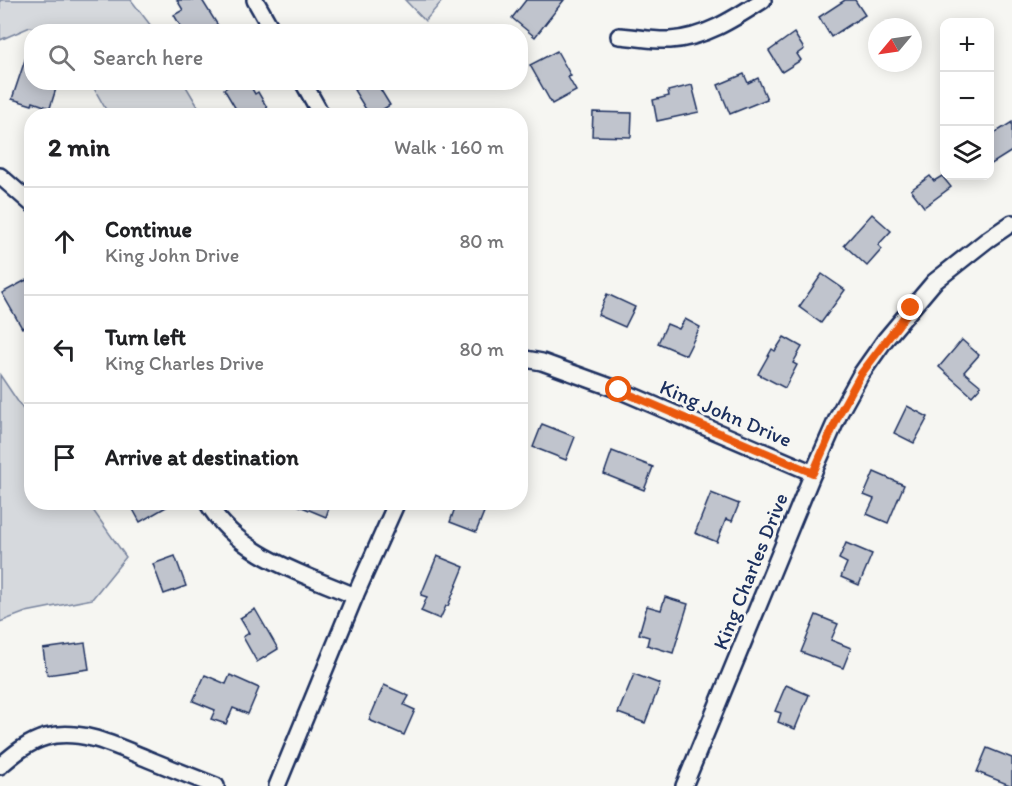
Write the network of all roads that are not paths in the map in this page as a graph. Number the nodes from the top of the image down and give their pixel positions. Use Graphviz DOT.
graph roads {
  1 [pos="255,0"];
  2 [pos="763,0"];
  3 [pos="268,24"];
  4 [pos="620,36"];
  5 [pos="307,90"];
  6 [pos="318,108"];
  7 [pos="0,176"];
  8 [pos="24,197"];
  9 [pos="1012,224"];
  10 [pos="528,359"];
  11 [pos="813,473"];
  12 [pos="213,510"];
  13 [pos="394,510"];
  14 [pos="355,596"];
  15 [pos="0,766"];
  16 [pos="216,786"];
  17 [pos="277,786"];
  18 [pos="684,786"];
  1 -- 3 [label="street"];
  2 -- 4 [label="street"];
  5 -- 6 [label="street"];
  7 -- 8 [label="street"];
  9 -- 11 [label="street, King Charles Drive"];
  10 -- 11 [label="street, King John Drive"];
  11 -- 18 [label="street, King Charles Drive"];
  12 -- 14 [label="street"];
  13 -- 14 [label="street"];
  14 -- 17 [label="street"];
  15 -- 16 [label="street"];
}
